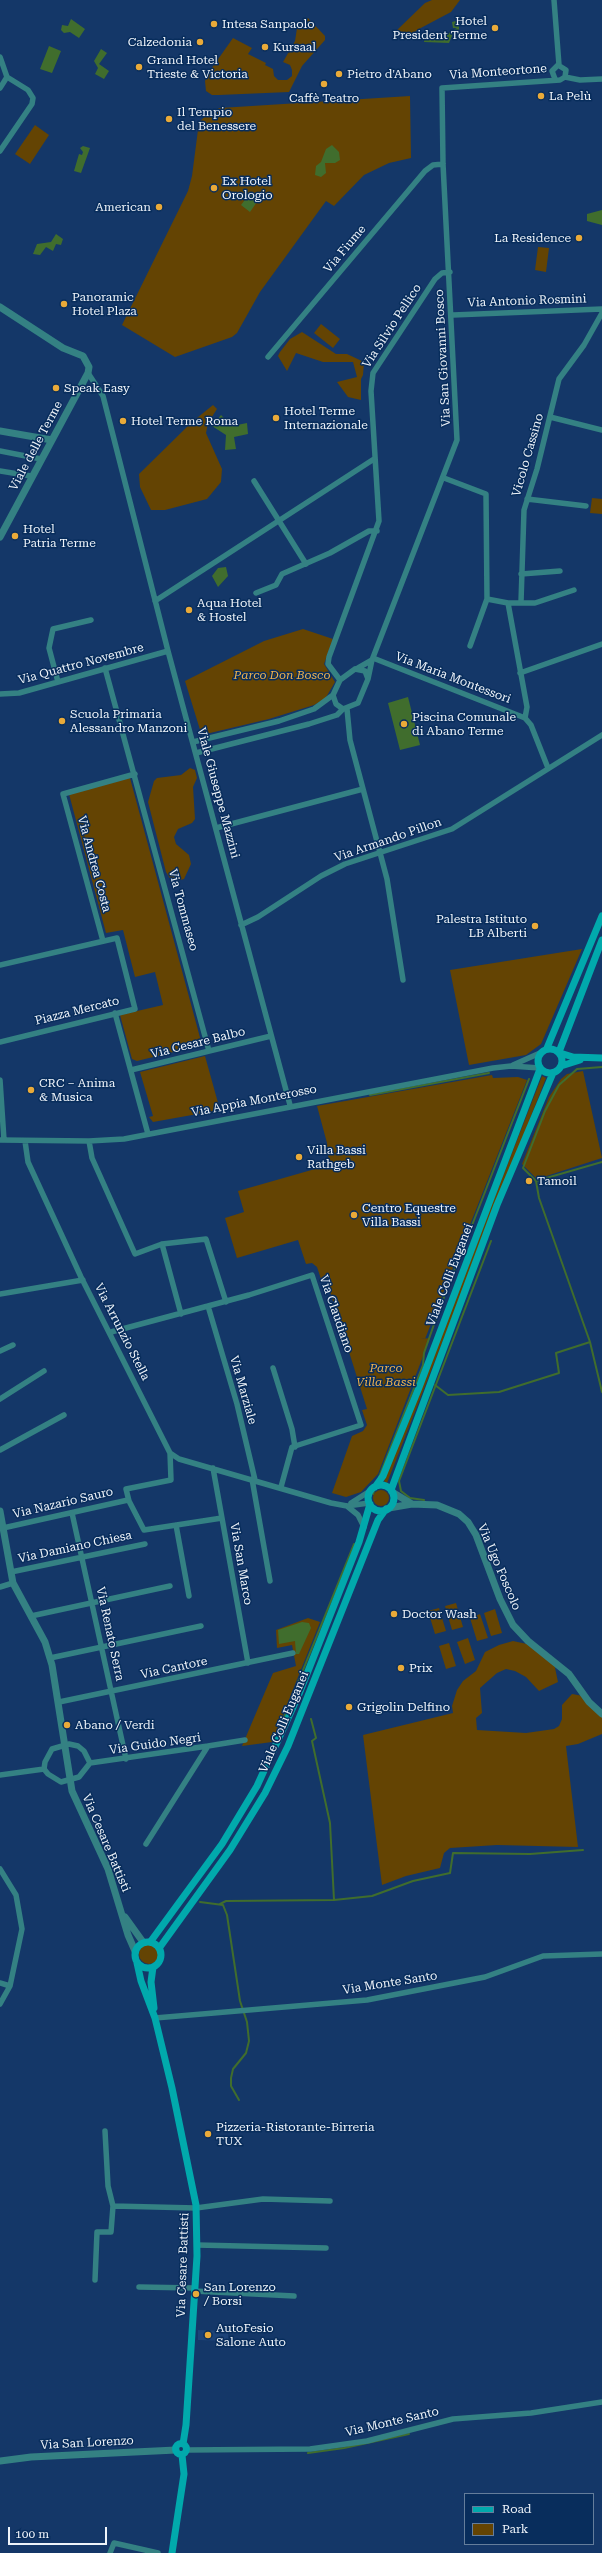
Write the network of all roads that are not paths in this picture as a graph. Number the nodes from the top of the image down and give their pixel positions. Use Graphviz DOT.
graph roads {
  1 [pos="554,0"];
  2 [pos="0,57"];
  3 [pos="559,65"];
  4 [pos="8,77"];
  5 [pos="565,77"];
  6 [pos="555,79"];
  7 [pos="602,79"];
  8 [pos="0,88"];
  9 [pos="442,88"];
  10 [pos="0,151"];
  11 [pos="443,164"];
  12 [pos="450,272"];
  13 [pos="0,307"];
  14 [pos="602,309"];
  15 [pos="602,313"];
  16 [pos="452,315"];
  17 [pos="268,356"];
  18 [pos="88,373"];
  19 [pos="550,417"];
  20 [pos="602,430"];
  21 [pos="0,431"];
  22 [pos="52,440"];
  23 [pos="0,452"];
  24 [pos="41,459"];
  25 [pos="374,459"];
  26 [pos="0,471"];
  27 [pos="31,476"];
  28 [pos="444,478"];
  29 [pos="254,481"];
  30 [pos="527,498"];
  31 [pos="586,506"];
  32 [pos="280,520"];
  33 [pos="2,530"];
  34 [pos="377,531"];
  35 [pos="0,537"];
  36 [pos="306,564"];
  37 [pos="560,571"];
  38 [pos="521,574"];
  39 [pos="574,590"];
  40 [pos="256,593"];
  41 [pos="486,599"];
  42 [pos="155,601"];
  43 [pos="521,602"];
  44 [pos="508,603"];
  45 [pos="91,620"];
  46 [pos="602,644"];
  47 [pos="470,646"];
  48 [pos="168,651"];
  49 [pos="373,659"];
  50 [pos="105,668"];
  51 [pos="354,669"];
  52 [pos="520,673"];
  53 [pos="368,679"];
  54 [pos="340,680"];
  55 [pos="58,682"];
  56 [pos="0,694"];
  57 [pos="333,695"];
  58 [pos="345,709"];
  59 [pos="525,718"];
  60 [pos="602,735"];
  61 [pos="193,742"];
  62 [pos="196,753"];
  63 [pos="548,768"];
  64 [pos="135,774"];
  65 [pos="364,789"];
  66 [pos="216,828"];
  67 [pos="381,853"];
  68 [pos="602,916"];
  69 [pos="241,925"];
  70 [pos="602,940"];
  71 [pos="103,941"];
  72 [pos="0,965"];
  73 [pos="403,980"];
  74 [pos="115,1013"];
  75 [pos="271,1036"];
  76 [pos="0,1042"];
  77 [pos="547,1048"];
  78 [pos="209,1051"];
  79 [pos="540,1053"];
  80 [pos="560,1053"];
  81 [pos="602,1058"];
  82 [pos="588,1059"];
  83 [pos="511,1066"];
  84 [pos="561,1066"];
  85 [pos="540,1068"];
  86 [pos="131,1070"];
  87 [pos="553,1073"];
  88 [pos="0,1080"];
  89 [pos="290,1105"];
  90 [pos="148,1134"];
  91 [pos="2,1140"];
  92 [pos="25,1141"];
  93 [pos="89,1141"];
  94 [pos="162,1244"];
  95 [pos="82,1279"];
  96 [pos="0,1294"];
  97 [pos="226,1302"];
  98 [pos="208,1306"];
  99 [pos="181,1314"];
  100 [pos="111,1332"];
  101 [pos="13,1345"];
  102 [pos="0,1351"];
  103 [pos="273,1368"];
  104 [pos="44,1371"];
  105 [pos="0,1399"];
  106 [pos="64,1415"];
  107 [pos="294,1447"];
  108 [pos="0,1450"];
  109 [pos="170,1453"];
  110 [pos="213,1468"];
  111 [pos="253,1479"];
  112 [pos="281,1487"];
  113 [pos="372,1489"];
  114 [pos="392,1491"];
  115 [pos="128,1500"];
  116 [pos="370,1504"];
  117 [pos="412,1504"];
  118 [pos="347,1506"];
  119 [pos="387,1509"];
  120 [pos="0,1511"];
  121 [pos="72,1513"];
  122 [pos="222,1518"];
  123 [pos="176,1525"];
  124 [pos="364,1526"];
  125 [pos="3,1528"];
  126 [pos="145,1544"];
  127 [pos="82,1557"];
  128 [pos="10,1572"];
  129 [pos="270,1581"];
  130 [pos="13,1584"];
  131 [pos="170,1586"];
  132 [pos="0,1587"];
  133 [pos="189,1596"];
  134 [pos="92,1602"];
  135 [pos="31,1616"];
  136 [pos="201,1626"];
  137 [pos="103,1646"];
  138 [pos="293,1653"];
  139 [pos="50,1658"];
  140 [pos="248,1663"];
  141 [pos="112,1692"];
  142 [pos="59,1702"];
  143 [pos="602,1714"];
  144 [pos="245,1740"];
  145 [pos="64,1744"];
  146 [pos="208,1746"];
  147 [pos="126,1759"];
  148 [pos="90,1763"];
  149 [pos="44,1769"];
  150 [pos="0,1775"];
  151 [pos="70,1781"];
  152 [pos="146,1844"];
  153 [pos="0,1869"];
  154 [pos="123,1913"];
  155 [pos="151,1941"];
  156 [pos="143,1942"];
  157 [pos="160,1948"];
  158 [pos="135,1952"];
  159 [pos="602,1954"];
  160 [pos="138,1963"];
  161 [pos="153,1967"];
  162 [pos="0,1983"];
  163 [pos="10,1986"];
  164 [pos="0,2004"];
  165 [pos="155,2018"];
  166 [pos="105,2131"];
  167 [pos="330,2201"];
  168 [pos="113,2206"];
  169 [pos="196,2208"];
  170 [pos="197,2245"];
  171 [pos="326,2248"];
  172 [pos="95,2280"];
  173 [pos="140,2287"];
  174 [pos="195,2290"];
  175 [pos="294,2296"];
  176 [pos="602,2402"];
  177 [pos="176,2450"];
  178 [pos="184,2450"];
  179 [pos="0,2461"];
  180 [pos="110,2553"];
  181 [pos="158,2553"];
  182 [pos="172,2553"];
  1 -- 3 [label="street"];
  2 -- 4 [label="street"];
  3 -- 5 [label="street, Via Monteortone"];
  3 -- 6 [label="street, Via Monteortone"];
  4 -- 8 [label="street"];
  4 -- 10 [label="street"];
  5 -- 6 [label="street, Via Monteortone"];
  5 -- 7 [label="street, Via Monteortone"];
  6 -- 9 [label="street, Via Monteortone"];
  9 -- 11 [label="street, Via San Giovanni Bosco"];
  11 -- 12 [label="street, Via San Giovanni Bosco"];
  11 -- 17 [label="street, Via Fiume"];
  12 -- 16 [label="street, Via San Giovanni Bosco"];
  12 -- 25 [label="street, Via Silvio Pellico"];
  13 -- 18 [label="street"];
  14 -- 16 [label="street, Via Antonio Rosmini"];
  15 -- 19 [label="street, Vicolo Cassino"];
  16 -- 28 [label="street, Via San Giovanni Bosco"];
  18 -- 22 [label="street, Viale delle Terme"];
  18 -- 42 [label="street, Viale Giuseppe Mazzini"];
  19 -- 20 [label="street"];
  19 -- 30 [label="street, Vicolo Cassino"];
  21 -- 22 [label="street"];
  22 -- 24 [label="street, Viale delle Terme"];
  23 -- 24 [label="street"];
  24 -- 27 [label="street, Viale delle Terme"];
  25 -- 32 [label="street"];
  25 -- 34 [label="street, Via Silvio Pellico"];
  26 -- 27 [label="street"];
  27 -- 33 [label="street, Viale delle Terme"];
  28 -- 41 [label="street"];
  28 -- 49 [label="street, Via San Giovanni Bosco"];
  29 -- 32 [label="street"];
  30 -- 31 [label="street"];
  30 -- 38 [label="street, Vicolo Cassino"];
  32 -- 36 [label="street"];
  32 -- 42 [label="street"];
  33 -- 35 [label="street, Viale delle Terme"];
  34 -- 36 [label="street"];
  34 -- 54 [label="street, Via Silvio Pellico"];
  36 -- 40 [label="street"];
  37 -- 38 [label="street"];
  38 -- 43 [label="street, Vicolo Cassino"];
  39 -- 43 [label="street"];
  41 -- 44 [label="street"];
  41 -- 47 [label="street"];
  42 -- 48 [label="street, Viale Giuseppe Mazzini"];
  43 -- 44 [label="street"];
  44 -- 52 [label="street"];
  45 -- 55 [label="street"];
  46 -- 52 [label="street"];
  48 -- 50 [label="street, Via Quattro Novembre"];
  48 -- 61 [label="street, Viale Giuseppe Mazzini"];
  49 -- 51 [label="street"];
  49 -- 53 [label="street, Via San Giovanni Bosco"];
  49 -- 59 [label="street, Via Maria Montessori"];
  50 -- 55 [label="street, Via Quattro Novembre"];
  50 -- 64 [label="street, Via Tommaseo"];
  51 -- 53 [label="street"];
  51 -- 54 [label="street"];
  52 -- 59 [label="street"];
  53 -- 58 [label="street, Via San Giovanni Bosco"];
  54 -- 57 [label="street"];
  55 -- 56 [label="street, Via Quattro Novembre"];
  57 -- 58 [label="street"];
  57 -- 61 [label="street"];
  58 -- 62 [label="street, Via San Giovanni Bosco"];
  58 -- 65 [label="street"];
  59 -- 63 [label="street"];
  60 -- 63 [label="street, Via Armando Pillon"];
  61 -- 62 [label="street, Viale Giuseppe Mazzini"];
  62 -- 66 [label="street, Viale Giuseppe Mazzini"];
  63 -- 67 [label="street, Via Armando Pillon"];
  64 -- 71 [label="street, Via Andrea Costa"];
  64 -- 78 [label="street, Via Tommaseo"];
  65 -- 66 [label="street"];
  65 -- 67 [label="street"];
  66 -- 69 [label="street, Viale Giuseppe Mazzini"];
  67 -- 69 [label="street, Via Armando Pillon"];
  67 -- 73 [label="street"];
  68 -- 77 [label="main road"];
  69 -- 75 [label="street, Viale Giuseppe Mazzini"];
  70 -- 80 [label="main road"];
  71 -- 72 [label="street, Piazza Mercato"];
  71 -- 74 [label="street, Piazza Mercato"];
  74 -- 76 [label="street, Piazza Mercato"];
  74 -- 86 [label="street"];
  75 -- 78 [label="street, Via Cesare Balbo"];
  75 -- 89 [label="street, Viale Giuseppe Mazzini"];
  77 -- 79 [label="main road"];
  77 -- 80 [label="main road"];
  78 -- 86 [label="street, Via Cesare Balbo"];
  79 -- 83 [label="street, Via Appia Monterosso"];
  79 -- 85 [label="main road, Viale Colli Euganei"];
  80 -- 82 [label="main road"];
  80 -- 84 [label="main road"];
  81 -- 82 [label="main road"];
  82 -- 84 [label="main road"];
  83 -- 85 [label="street, Via Appia Monterosso"];
  83 -- 89 [label="street, Via Appia Monterosso"];
  84 -- 87 [label="main road, Viale Colli Euganei"];
  85 -- 87 [label="main road"];
  85 -- 113 [label="main road, Viale Colli Euganei"];
  86 -- 90 [label="street"];
  87 -- 114 [label="main road, Viale Colli Euganei"];
  88 -- 91 [label="street"];
  89 -- 90 [label="street, Via Appia Monterosso"];
  90 -- 93 [label="street, Via Appia Monterosso"];
  91 -- 92 [label="street, Via Appia Monterosso"];
  92 -- 93 [label="street, Via Appia Monterosso"];
  92 -- 95 [label="street, Via Arrunzio Stella"];
  93 -- 94 [label="street"];
  94 -- 97 [label="street"];
  94 -- 99 [label="street"];
  95 -- 96 [label="street"];
  95 -- 100 [label="street, Via Arrunzio Stella"];
  97 -- 98 [label="street, Via Claudiano"];
  97 -- 107 [label="street, Via Claudiano"];
  98 -- 99 [label="street, Via Claudiano"];
  98 -- 111 [label="street, Via Marziale"];
  99 -- 100 [label="street, Via Claudiano"];
  100 -- 109 [label="street, Via Arrunzio Stella"];
  101 -- 102 [label="street"];
  103 -- 107 [label="street"];
  104 -- 105 [label="street"];
  106 -- 108 [label="street"];
  107 -- 112 [label="street"];
  109 -- 110 [label="street"];
  109 -- 115 [label="street, Via Nazario Sauro"];
  110 -- 111 [label="street"];
  110 -- 122 [label="street, Via San Marco"];
  111 -- 112 [label="street"];
  111 -- 129 [label="street"];
  112 -- 118 [label="street"];
  113 -- 114 [label="main road"];
  113 -- 116 [label="main road, Viale Colli Euganei"];
  113 -- 118 [label="street"];
  114 -- 117 [label="street, Via Ugo Foscolo"];
  114 -- 119 [label="main road, Viale Colli Euganei"];
  115 -- 121 [label="street, Via Nazario Sauro"];
  115 -- 123 [label="street, Via Nazario Sauro"];
  116 -- 118 [label="street"];
  116 -- 119 [label="main road"];
  116 -- 124 [label="main road, Viale Colli Euganei"];
  117 -- 119 [label="street, Via Ugo Foscolo"];
  117 -- 143 [label="street, Via Ugo Foscolo"];
  118 -- 124 [label="street"];
  119 -- 157 [label="main road, Viale Colli Euganei"];
  120 -- 125 [label="street, Via Cesare Battisti"];
  121 -- 125 [label="street, Via Nazario Sauro"];
  121 -- 127 [label="street, Via Renato Serra"];
  122 -- 123 [label="street, Via Nazario Sauro"];
  122 -- 140 [label="street, Via San Marco"];
  123 -- 133 [label="street"];
  124 -- 155 [label="main road, Viale Colli Euganei"];
  125 -- 128 [label="street, Via Cesare Battisti"];
  126 -- 127 [label="street, Via Damiano Chiesa"];
  127 -- 128 [label="street, Via Damiano Chiesa"];
  127 -- 134 [label="street, Via Renato Serra"];
  128 -- 130 [label="street, Via Cesare Battisti"];
  130 -- 132 [label="street"];
  130 -- 135 [label="street, Via Cesare Battisti"];
  131 -- 134 [label="street"];
  134 -- 135 [label="street"];
  134 -- 137 [label="street, Via Renato Serra"];
  135 -- 139 [label="street, Via Cesare Battisti"];
  136 -- 137 [label="street"];
  137 -- 139 [label="street"];
  137 -- 141 [label="street, Via Renato Serra"];
  138 -- 140 [label="street, Via Cantore"];
  139 -- 142 [label="street, Via Cesare Battisti"];
  140 -- 141 [label="street, Via Cantore"];
  141 -- 142 [label="street, Via Cantore"];
  141 -- 147 [label="street, Via Renato Serra"];
  142 -- 145 [label="street, Via Cesare Battisti"];
  144 -- 146 [label="street"];
  145 -- 148 [label="street"];
  145 -- 149 [label="street"];
  145 -- 151 [label="street, Via Cesare Battisti"];
  146 -- 147 [label="street, Via Guido Negri"];
  146 -- 152 [label="street, Via Guido Negri"];
  147 -- 148 [label="street, Via Guido Negri"];
  148 -- 151 [label="street, Via Cesare Battisti"];
  149 -- 150 [label="street"];
  149 -- 151 [label="street"];
  151 -- 154 [label="street, Via Cesare Battisti"];
  153 -- 163 [label="street"];
  154 -- 156 [label="street, Via Cesare Battisti"];
  154 -- 158 [label="street, Via Cesare Battisti"];
  155 -- 156 [label="main road"];
  155 -- 157 [label="main road"];
  156 -- 158 [label="main road"];
  157 -- 161 [label="main road, Via Cesare Battisti"];
  158 -- 160 [label="main road, Via Cesare Battisti"];
  159 -- 165 [label="street, Via Monte Santo"];
  160 -- 161 [label="main road"];
  160 -- 165 [label="main road, Via Cesare Battisti"];
  161 -- 165 [label="main road, Via Cesare Battisti"];
  162 -- 163 [label="street"];
  163 -- 164 [label="street"];
  165 -- 169 [label="main road, Via Cesare Battisti"];
  166 -- 168 [label="street"];
  167 -- 169 [label="street"];
  168 -- 169 [label="street"];
  168 -- 172 [label="street"];
  169 -- 170 [label="main road, Via Cesare Battisti"];
  170 -- 171 [label="street"];
  170 -- 174 [label="main road, Via Cesare Battisti"];
  173 -- 174 [label="street"];
  174 -- 175 [label="street"];
  174 -- 178 [label="main road, Via Cesare Battisti"];
  176 -- 178 [label="street, Via Monte Santo"];
  177 -- 178 [label="main road"];
  177 -- 179 [label="street, Via San Lorenzo"];
  178 -- 182 [label="main road, Via Cesare Battisti"];
  180 -- 181 [label="street"];
}
